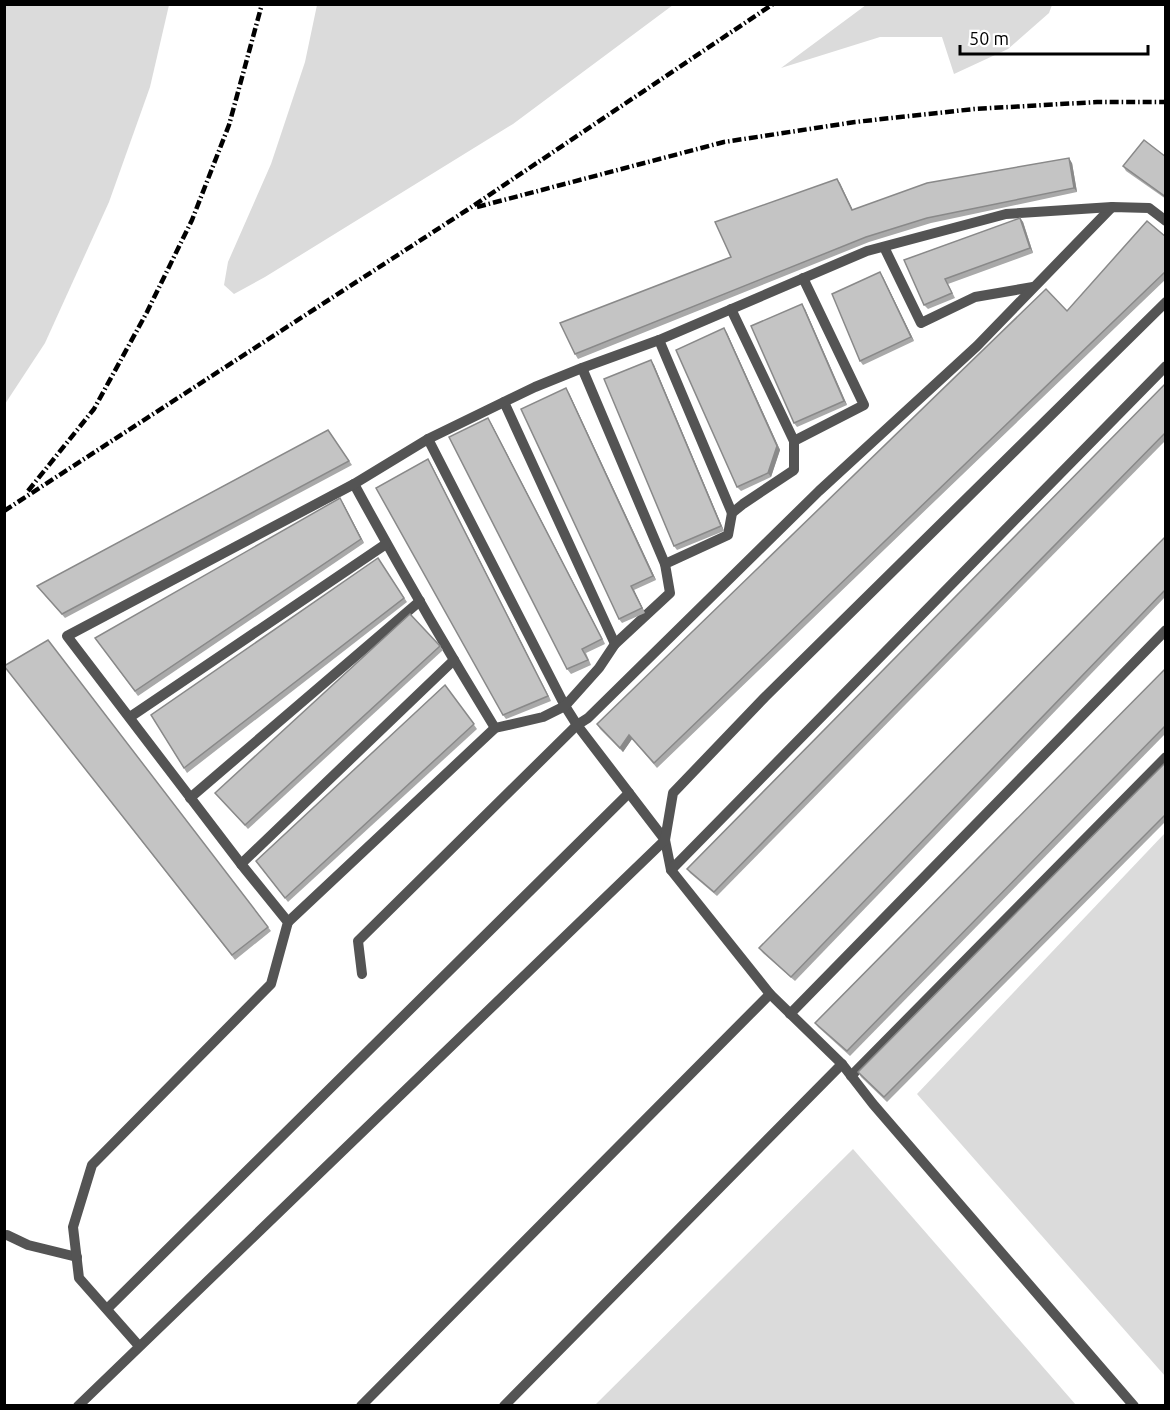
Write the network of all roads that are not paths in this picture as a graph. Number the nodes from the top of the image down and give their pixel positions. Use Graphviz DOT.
graph roads {
  1 [pos="1113,207"];
  2 [pos="1166,221"];
  3 [pos="884,247"];
  4 [pos="803,278"];
  5 [pos="1033,287"];
  6 [pos="1166,302"];
  7 [pos="731,309"];
  8 [pos="659,340"];
  9 [pos="1166,366"];
  10 [pos="582,368"];
  11 [pos="504,402"];
  12 [pos="429,439"];
  13 [pos="794,441"];
  14 [pos="354,484"];
  15 [pos="732,513"];
  16 [pos="386,544"];
  17 [pos="665,564"];
  18 [pos="420,601"];
  19 [pos="1166,630"];
  20 [pos="615,644"];
  21 [pos="454,660"];
  22 [pos="565,705"];
  23 [pos="130,717"];
  24 [pos="577,725"];
  25 [pos="495,728"];
  26 [pos="1166,757"];
  27 [pos="629,793"];
  28 [pos="190,798"];
  29 [pos="665,840"];
  30 [pos="241,864"];
  31 [pos="671,870"];
  32 [pos="288,922"];
  33 [pos="362,974"];
  34 [pos="770,994"];
  35 [pos="790,1014"];
  36 [pos="842,1064"];
  37 [pos="851,1076"];
  38 [pos="5,1235"];
  39 [pos="77,1257"];
  40 [pos="106,1309"];
  41 [pos="139,1346"];
  42 [pos="78,1406"];
  43 [pos="361,1406"];
  44 [pos="504,1406"];
  45 [pos="1134,1406"];
  1 -- 2 [label="lane"];
  1 -- 3 [label="lane"];
  1 -- 5 [label="lane"];
  3 -- 4 [label="lane"];
  3 -- 5 [label="lane"];
  4 -- 7 [label="lane"];
  4 -- 13 [label="lane"];
  5 -- 24 [label="lane"];
  6 -- 29 [label="lane"];
  7 -- 8 [label="lane"];
  7 -- 13 [label="lane"];
  8 -- 10 [label="lane"];
  8 -- 15 [label="lane"];
  9 -- 31 [label="lane"];
  10 -- 11 [label="lane"];
  10 -- 17 [label="lane"];
  11 -- 12 [label="lane"];
  11 -- 20 [label="lane"];
  12 -- 14 [label="lane"];
  12 -- 22 [label="lane"];
  13 -- 15 [label="lane"];
  14 -- 16 [label="lane"];
  14 -- 23 [label="lane"];
  15 -- 17 [label="lane"];
  16 -- 18 [label="lane"];
  16 -- 23 [label="lane"];
  17 -- 20 [label="lane"];
  18 -- 21 [label="lane"];
  18 -- 28 [label="lane"];
  19 -- 35 [label="lane"];
  20 -- 22 [label="lane"];
  21 -- 25 [label="lane"];
  21 -- 30 [label="lane"];
  22 -- 24 [label="lane"];
  22 -- 25 [label="lane"];
  23 -- 28 [label="lane"];
  24 -- 27 [label="lane"];
  24 -- 33 [label="lane"];
  25 -- 32 [label="lane"];
  26 -- 37 [label="lane"];
  27 -- 29 [label="lane"];
  27 -- 40 [label="lane"];
  28 -- 30 [label="lane"];
  29 -- 31 [label="lane"];
  29 -- 41 [label="lane"];
  30 -- 32 [label="lane"];
  31 -- 34 [label="lane"];
  32 -- 39 [label="lane"];
  34 -- 35 [label="lane"];
  34 -- 43 [label="lane"];
  35 -- 36 [label="lane"];
  36 -- 37 [label="lane"];
  36 -- 44 [label="lane"];
  37 -- 45 [label="lane"];
  38 -- 39 [label="lane"];
  39 -- 40 [label="lane"];
  40 -- 41 [label="lane"];
  41 -- 42 [label="lane"];
}
